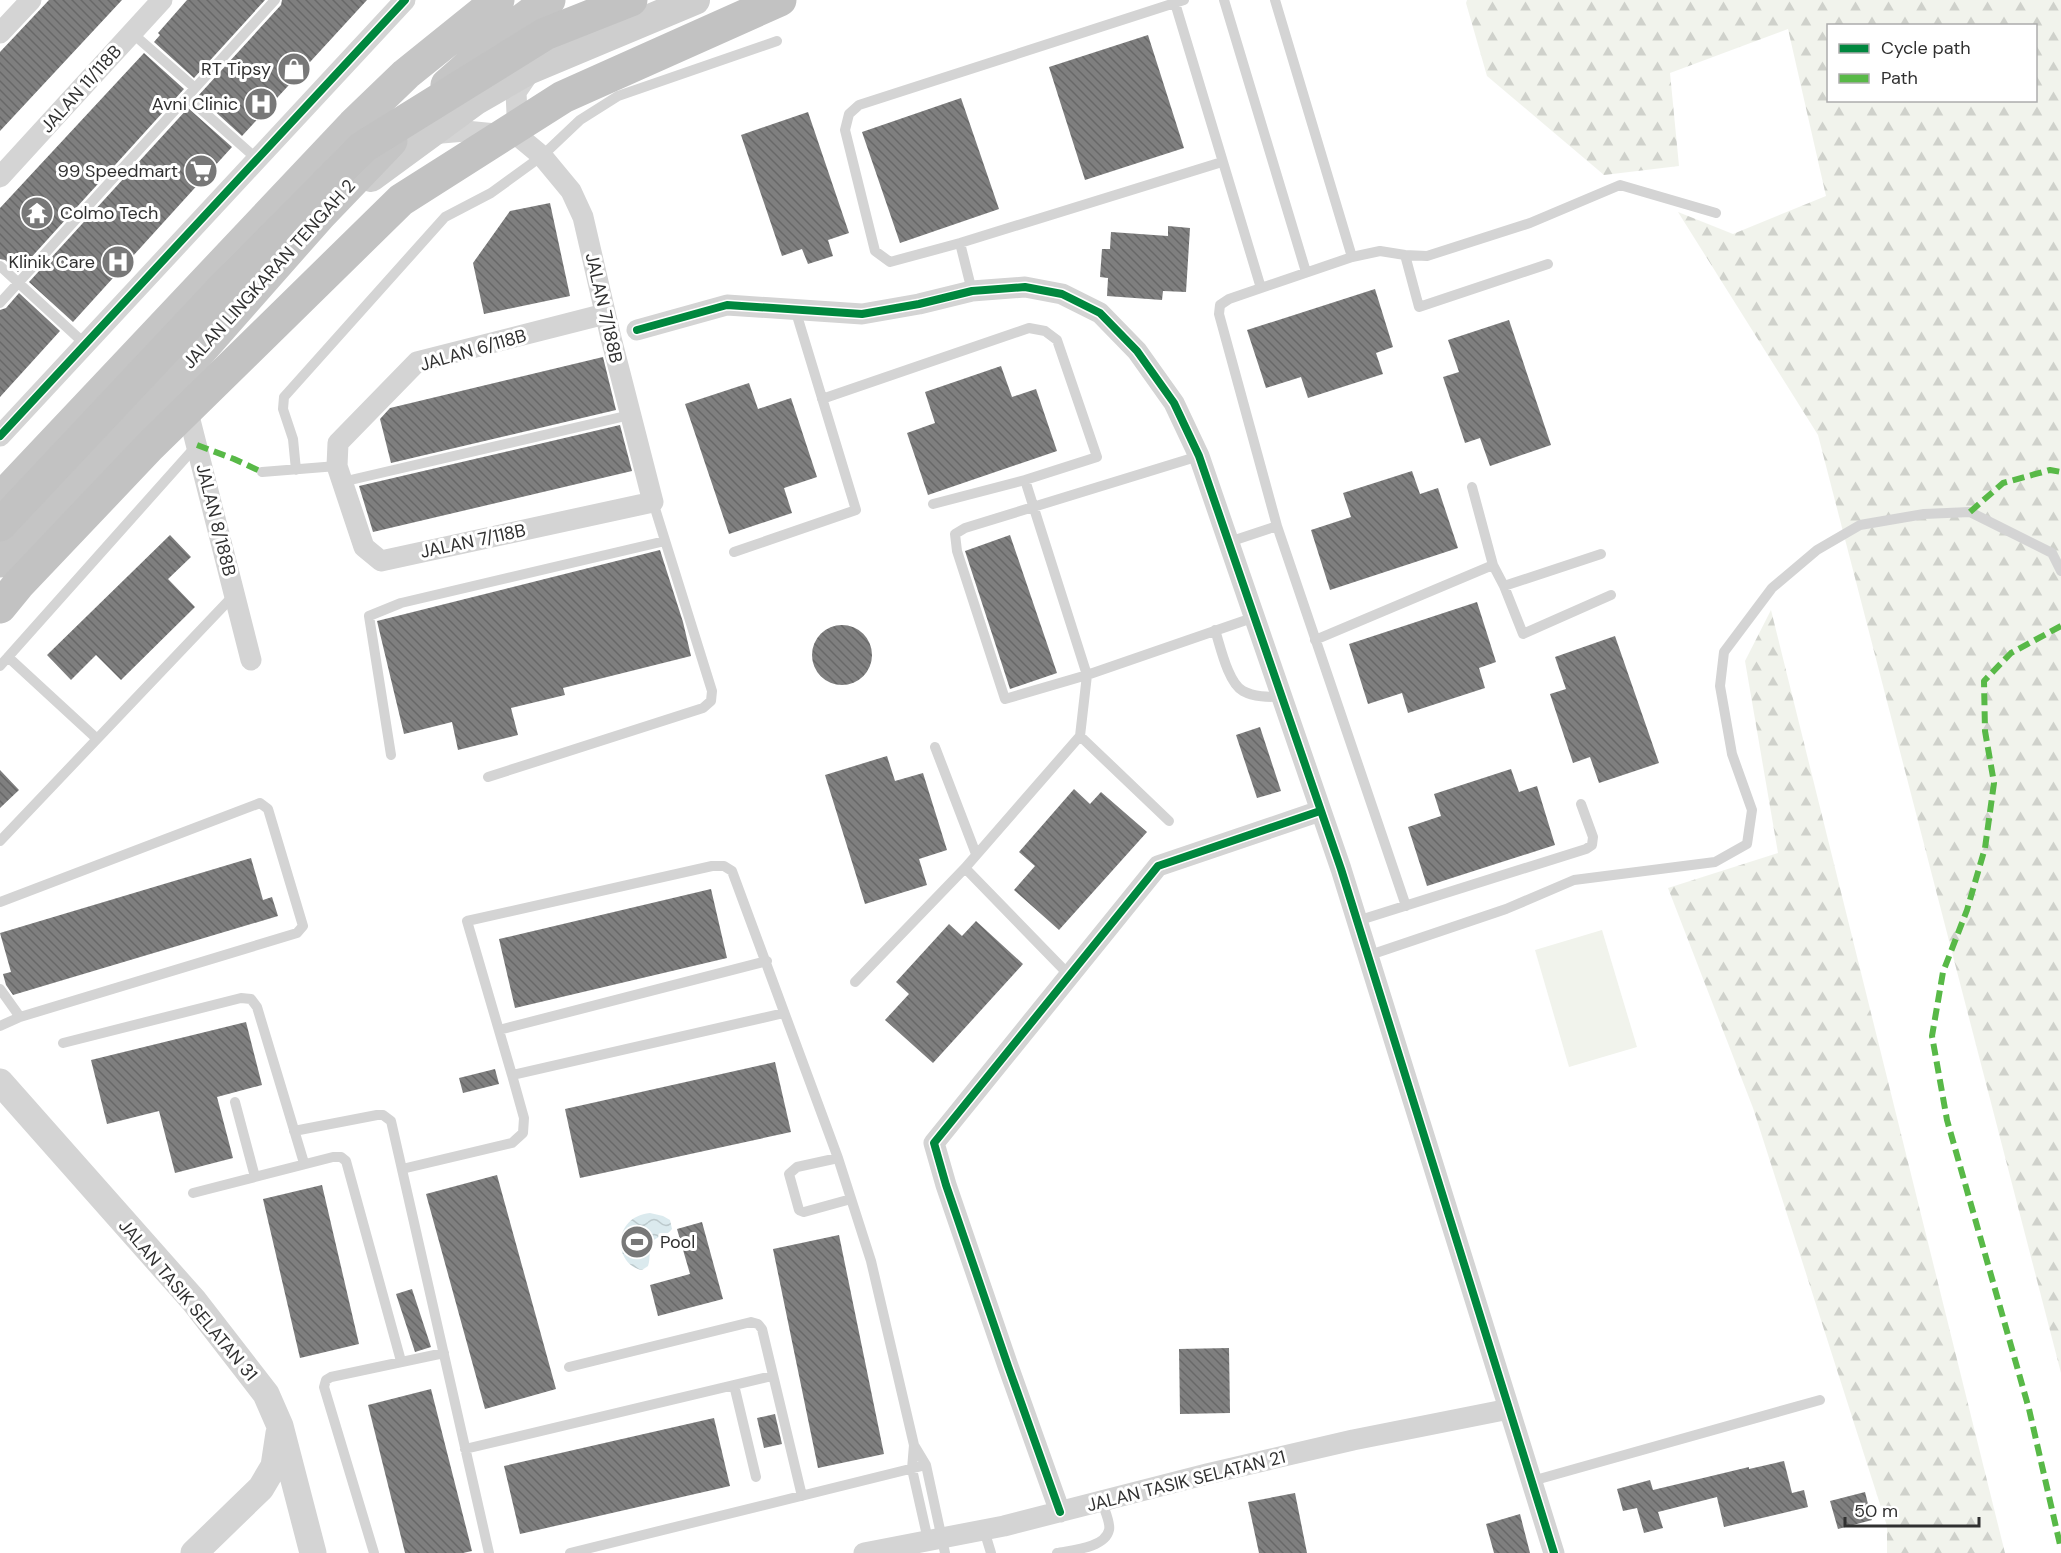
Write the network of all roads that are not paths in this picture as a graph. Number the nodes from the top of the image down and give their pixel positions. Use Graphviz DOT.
graph roads {
  1 [pos="31,0"];
  2 [pos="162,0"];
  3 [pos="275,0"];
  4 [pos="405,0"];
  5 [pos="498,0"];
  6 [pos="549,0"];
  7 [pos="631,0"];
  8 [pos="695,0"];
  9 [pos="780,0"];
  10 [pos="1224,0"];
  11 [pos="1275,0"];
  12 [pos="1179,2"];
  13 [pos="0,33"];
  14 [pos="132,33"];
  15 [pos="777,41"];
  16 [pos="533,67"];
  17 [pos="191,93"];
  18 [pos="427,134"];
  19 [pos="518,136"];
  20 [pos="542,156"];
  21 [pos="257,159"];
  22 [pos="1222,162"];
  23 [pos="0,177"];
  24 [pos="1716,213"];
  25 [pos="320,215"];
  26 [pos="960,243"];
  27 [pos="1405,255"];
  28 [pos="1352,257"];
  29 [pos="1548,264"];
  30 [pos="0,266"];
  31 [pos="1306,272"];
  32 [pos="18,283"];
  33 [pos="1261,288"];
  34 [pos="972,291"];
  35 [pos="0,303"];
  36 [pos="795,309"];
  37 [pos="605,314"];
  38 [pos="637,330"];
  39 [pos="85,344"];
  40 [pos="170,385"];
  41 [pos="822,399"];
  42 [pos="630,415"];
  43 [pos="0,436"];
  44 [pos="197,445"];
  45 [pos="1199,456"];
  46 [pos="296,470"];
  47 [pos="262,471"];
  48 [pos="339,474"];
  49 [pos="1025,480"];
  50 [pos="1472,487"];
  51 [pos="0,499"];
  52 [pos="653,502"];
  53 [pos="933,504"];
  54 [pos="1033,508"];
  55 [pos="0,525"];
  56 [pos="1276,526"];
  57 [pos="665,541"];
  58 [pos="1229,542"];
  59 [pos="734,552"];
  60 [pos="1601,554"];
  61 [pos="0,561"];
  62 [pos="1493,565"];
  63 [pos="2061,571"];
  64 [pos="1504,586"];
  65 [pos="234,595"];
  66 [pos="1611,595"];
  67 [pos="0,607"];
  68 [pos="1255,617"];
  69 [pos="1215,630"];
  70 [pos="1315,640"];
  71 [pos="8,657"];
  72 [pos="251,660"];
  73 [pos="0,666"];
  74 [pos="1087,675"];
  75 [pos="1281,697"];
  76 [pos="1080,736"];
  77 [pos="96,738"];
  78 [pos="935,747"];
  79 [pos="391,755"];
  80 [pos="488,777"];
  81 [pos="1581,804"];
  82 [pos="1320,811"];
  83 [pos="1169,821"];
  84 [pos="0,841"];
  85 [pos="976,854"];
  86 [pos="965,868"];
  87 [pos="0,902"];
  88 [pos="1406,906"];
  89 [pos="1357,921"];
  90 [pos="1367,956"];
  91 [pos="766,961"];
  92 [pos="1069,975"];
  93 [pos="855,982"];
  94 [pos="0,990"];
  95 [pos="784,1013"];
  96 [pos="20,1017"];
  97 [pos="0,1026"];
  98 [pos="499,1030"];
  99 [pos="63,1043"];
  100 [pos="512,1076"];
  101 [pos="0,1082"];
  102 [pos="235,1102"];
  103 [pos="294,1131"];
  104 [pos="838,1158"];
  105 [pos="304,1163"];
  106 [pos="402,1169"];
  107 [pos="255,1177"];
  108 [pos="193,1193"];
  109 [pos="851,1199"];
  110 [pos="444,1353"];
  111 [pos="401,1361"];
  112 [pos="569,1367"];
  113 [pos="772,1376"];
  114 [pos="734,1385"];
  115 [pos="1820,1400"];
  116 [pos="1509,1409"];
  117 [pos="280,1426"];
  118 [pos="914,1445"];
  119 [pos="465,1449"];
  120 [pos="926,1465"];
  121 [pos="912,1469"];
  122 [pos="756,1477"];
  123 [pos="1532,1481"];
  124 [pos="801,1496"];
  125 [pos="1102,1502"];
  126 [pos="1060,1512"];
  127 [pos="984,1530"];
  128 [pos="938,1544"];
  129 [pos="194,1553"];
  130 [pos="313,1553"];
  131 [pos="374,1553"];
  132 [pos="489,1553"];
  133 [pos="570,1553"];
  134 [pos="864,1553"];
  135 [pos="991,1553"];
  136 [pos="1057,1553"];
  137 [pos="1554,1553"];
  1 -- 13 [label="street"];
  2 -- 14 [label="street, JALAN 11/118B"];
  3 -- 17 [label="lane"];
  4 -- 21 [label="street"];
  5 -- 51 [label="highway"];
  6 -- 25 [label="highway, JALAN LINGKARAN TENGAH 2"];
  7 -- 55 [label="highway, bridge"];
  8 -- 16 [label="main road"];
  9 -- 67 [label="highway, bridge"];
  10 -- 31 [label="lane"];
  11 -- 28 [label="lane"];
  12 -- 22 [label="lane"];
  12 -- 26 [label="lane"];
  14 -- 17 [label="lane"];
  14 -- 23 [label="street, JALAN 11/118B"];
  15 -- 20 [label="lane"];
  16 -- 18 [label="main road"];
  16 -- 19 [label="street"];
  17 -- 21 [label="lane"];
  17 -- 32 [label="lane"];
  18 -- 19 [label="street"];
  18 -- 25 [label="main road"];
  19 -- 20 [label="street, JALAN 7/188B"];
  20 -- 37 [label="street, JALAN 7/188B"];
  20 -- 46 [label="lane"];
  21 -- 39 [label="street"];
  22 -- 26 [label="lane"];
  22 -- 33 [label="lane"];
  24 -- 27 [label="lane"];
  25 -- 40 [label="highway, JALAN LINGKARAN TENGAH 2"];
  26 -- 34 [label="lane"];
  27 -- 28 [label="lane"];
  27 -- 29 [label="lane"];
  28 -- 31 [label="lane"];
  30 -- 32 [label="lane"];
  31 -- 33 [label="lane"];
  32 -- 35 [label="lane"];
  32 -- 39 [label="lane"];
  33 -- 56 [label="lane"];
  34 -- 36 [label="street"];
  34 -- 45 [label="street"];
  36 -- 38 [label="street"];
  36 -- 41 [label="lane"];
  37 -- 42 [label="street, JALAN 7/188B"];
  37 -- 48 [label="street, JALAN 6/118B"];
  39 -- 43 [label="street"];
  40 -- 44 [label="street, JALAN 8/188B"];
  40 -- 61 [label="highway, JALAN LINGKARAN TENGAH 2"];
  41 -- 49 [label="lane"];
  41 -- 59 [label="lane"];
  42 -- 48 [label="lane"];
  42 -- 52 [label="street, JALAN 7/188B"];
  44 -- 65 [label="street, JALAN 8/188B"];
  44 -- 71 [label="lane"];
  45 -- 54 [label="lane"];
  45 -- 58 [label="street"];
  46 -- 47 [label="lane"];
  46 -- 48 [label="lane"];
  48 -- 52 [label="street, JALAN 7/118B"];
  49 -- 53 [label="lane"];
  49 -- 54 [label="lane"];
  50 -- 62 [label="lane"];
  52 -- 57 [label="lane"];
  54 -- 74 [label="lane"];
  54 -- 74 [label="lane"];
  56 -- 58 [label="lane"];
  56 -- 70 [label="lane"];
  57 -- 79 [label="lane"];
  57 -- 80 [label="lane"];
  58 -- 68 [label="street"];
  60 -- 64 [label="lane"];
  62 -- 64 [label="lane"];
  62 -- 70 [label="lane"];
  63 -- 90 [label="lane"];
  64 -- 66 [label="lane"];
  65 -- 72 [label="street, JALAN 8/188B"];
  65 -- 77 [label="lane"];
  68 -- 69 [label="lane"];
  68 -- 75 [label="street"];
  69 -- 74 [label="lane"];
  69 -- 75 [label="lane"];
  70 -- 88 [label="lane"];
  71 -- 73 [label="lane"];
  71 -- 77 [label="lane"];
  74 -- 76 [label="lane"];
  75 -- 82 [label="street"];
  76 -- 83 [label="lane"];
  76 -- 85 [label="lane"];
  77 -- 84 [label="lane"];
  78 -- 85 [label="lane"];
  81 -- 88 [label="lane"];
  82 -- 89 [label="street"];
  82 -- 92 [label="street"];
  85 -- 86 [label="lane"];
  86 -- 92 [label="lane"];
  86 -- 93 [label="lane"];
  87 -- 96 [label="lane"];
  88 -- 89 [label="lane"];
  89 -- 90 [label="street"];
  90 -- 116 [label="street"];
  91 -- 95 [label="lane"];
  91 -- 98 [label="lane"];
  91 -- 98 [label="lane"];
  92 -- 126 [label="street"];
  94 -- 96 [label="lane"];
  95 -- 100 [label="lane"];
  95 -- 104 [label="lane"];
  96 -- 97 [label="lane"];
  98 -- 100 [label="lane"];
  99 -- 103 [label="lane"];
  100 -- 106 [label="lane"];
  101 -- 117 [label="street, JALAN TASIK SELATAN 31"];
  102 -- 107 [label="lane"];
  103 -- 105 [label="lane"];
  103 -- 106 [label="lane"];
  104 -- 109 [label="lane"];
  104 -- 109 [label="lane"];
  105 -- 107 [label="lane"];
  105 -- 111 [label="lane"];
  106 -- 110 [label="lane"];
  107 -- 108 [label="lane"];
  109 -- 118 [label="lane"];
  110 -- 111 [label="lane"];
  110 -- 119 [label="lane"];
  111 -- 131 [label="lane"];
  112 -- 113 [label="lane"];
  113 -- 114 [label="lane"];
  113 -- 124 [label="lane"];
  114 -- 119 [label="lane"];
  114 -- 122 [label="lane"];
  115 -- 123 [label="lane"];
  116 -- 123 [label="street"];
  116 -- 125 [label="street, JALAN TASIK SELATAN 21"];
  117 -- 129 [label="street"];
  117 -- 130 [label="street, JALAN TASIK SELATAN 31"];
  118 -- 120 [label="lane"];
  118 -- 121 [label="lane"];
  119 -- 132 [label="lane"];
  120 -- 121 [label="lane"];
  120 -- 128 [label="lane"];
  121 -- 124 [label="lane"];
  121 -- 128 [label="lane"];
  123 -- 137 [label="street"];
  124 -- 133 [label="lane"];
  125 -- 126 [label="street, JALAN TASIK SELATAN 21"];
  125 -- 136 [label="lane"];
  126 -- 127 [label="street, JALAN TASIK SELATAN 21"];
  127 -- 128 [label="street, JALAN TASIK SELATAN 21"];
  127 -- 135 [label="lane"];
  128 -- 134 [label="street, JALAN TASIK SELATAN 21"];
}
